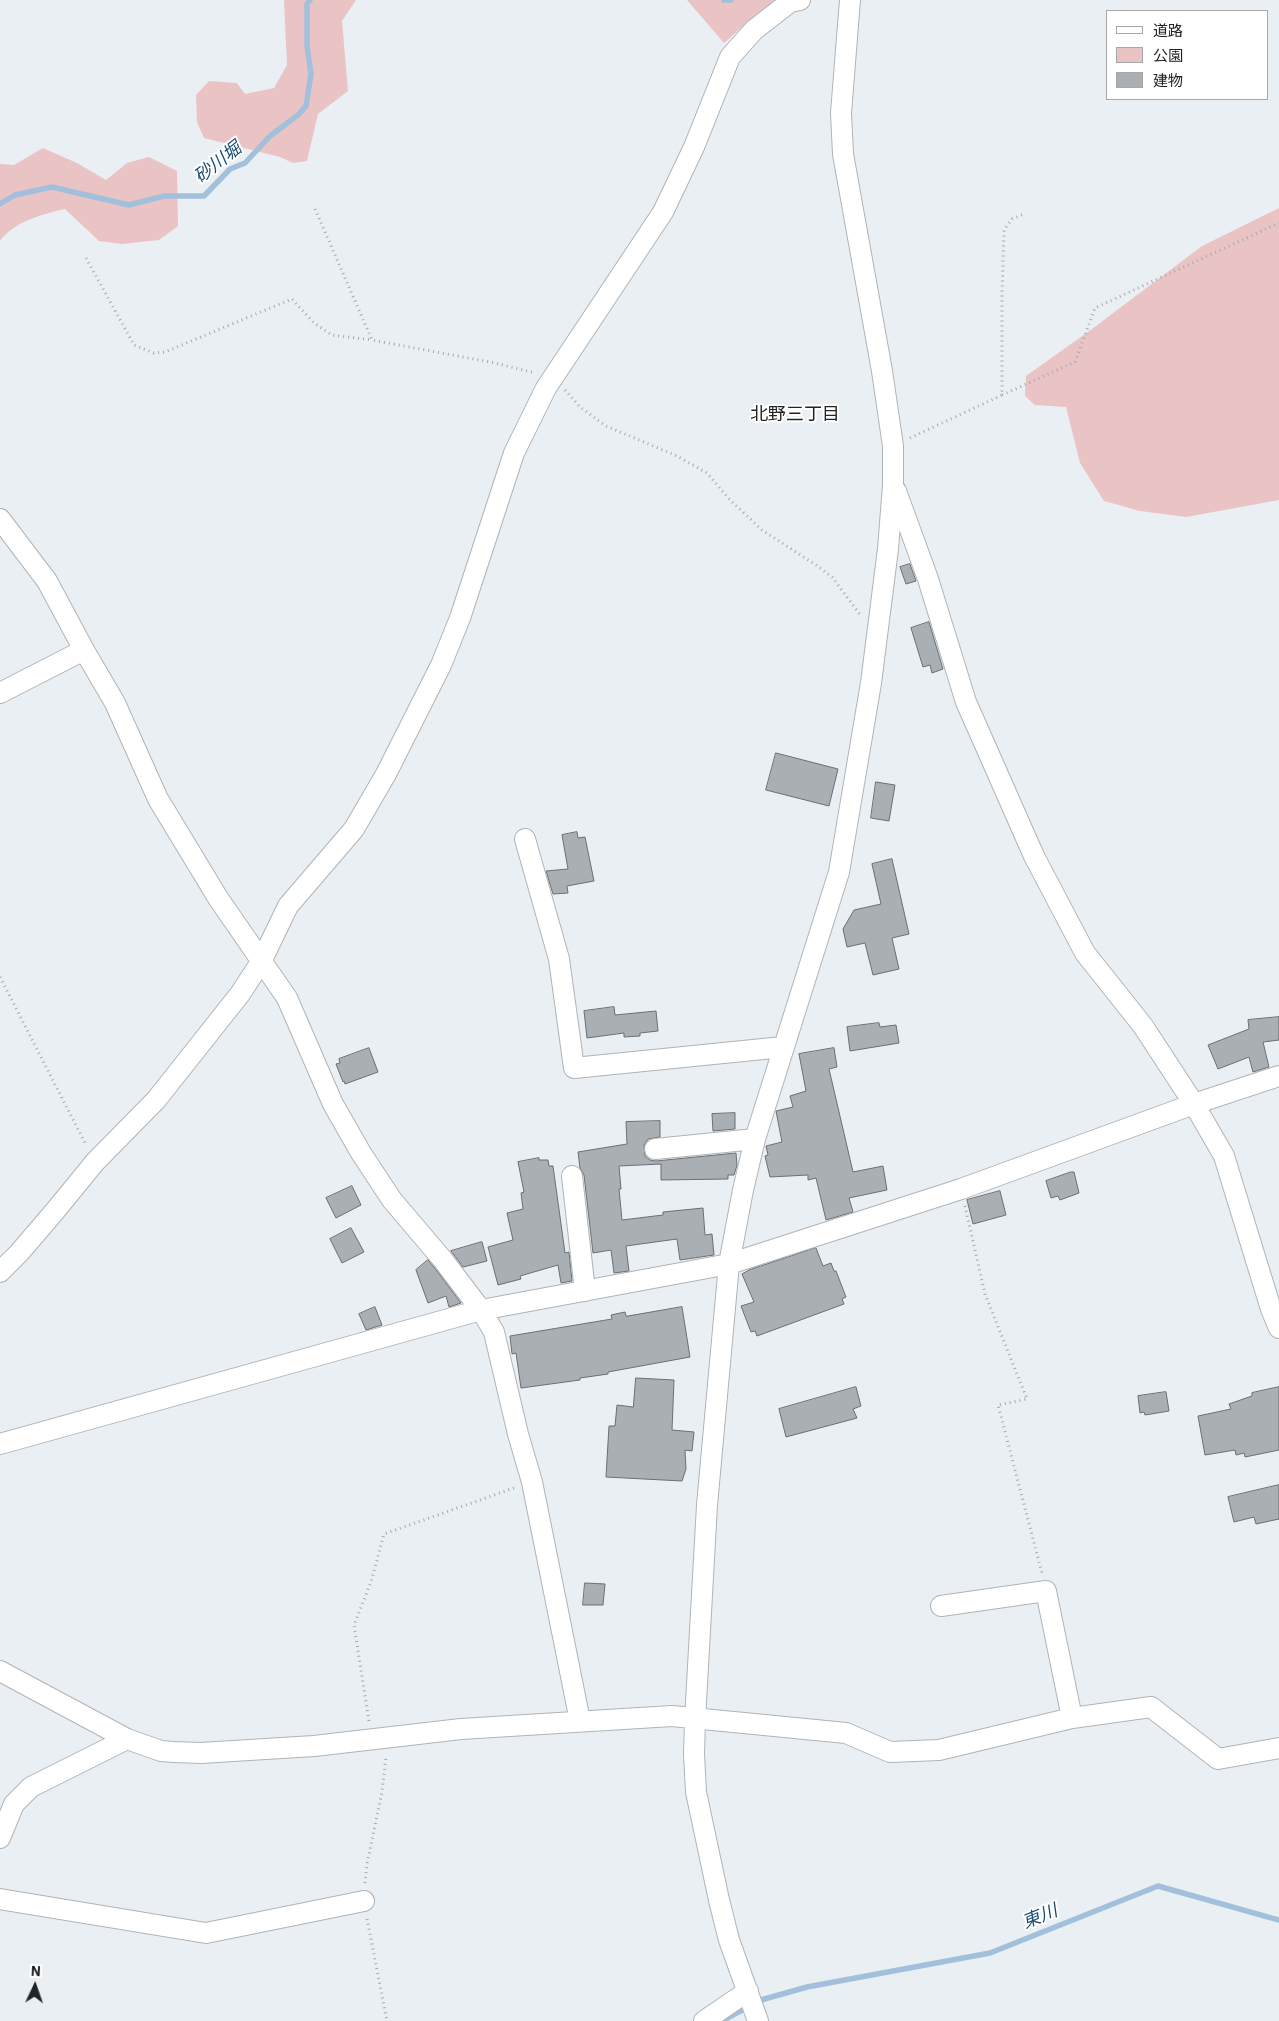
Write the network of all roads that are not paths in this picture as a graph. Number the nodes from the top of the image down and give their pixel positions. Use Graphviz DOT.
graph roads {
  1 [pos="800,0"];
  2 [pos="850,0"];
  3 [pos="893,485"];
  4 [pos="0,520"];
  5 [pos="84,650"];
  6 [pos="0,693"];
  7 [pos="525,839"];
  8 [pos="261,962"];
  9 [pos="783,1047"];
  10 [pos="1279,1076"];
  11 [pos="1194,1104"];
  12 [pos="755,1139"];
  13 [pos="655,1149"];
  14 [pos="572,1176"];
  15 [pos="729,1264"];
  16 [pos="0,1272"];
  17 [pos="585,1290"];
  18 [pos="481,1310"];
  19 [pos="1279,1328"];
  20 [pos="0,1444"];
  21 [pos="941,1606"];
  22 [pos="0,1671"];
  23 [pos="1072,1718"];
  24 [pos="580,1720"];
  25 [pos="694,1720"];
  26 [pos="127,1739"];
  27 [pos="1279,1748"];
  28 [pos="0,1838"];
  29 [pos="0,1899"];
  30 [pos="364,1902"];
  31 [pos="748,1993"];
  32 [pos="757,2018"];
  33 [pos="704,2021"];
  1 -- 8 [label="street"];
  2 -- 3 [label="street"];
  3 -- 9 [label="street"];
  3 -- 11 [label="street"];
  4 -- 5 [label="street"];
  5 -- 6 [label="street"];
  5 -- 8 [label="street"];
  7 -- 9 [label="street"];
  8 -- 16 [label="street"];
  8 -- 18 [label="street"];
  9 -- 12 [label="street"];
  10 -- 11 [label="street"];
  11 -- 15 [label="street"];
  11 -- 19 [label="street"];
  12 -- 13 [label="street"];
  12 -- 15 [label="street"];
  14 -- 17 [label="street"];
  15 -- 17 [label="street"];
  15 -- 25 [label="street"];
  17 -- 18 [label="street"];
  18 -- 20 [label="street"];
  18 -- 24 [label="street"];
  21 -- 23 [label="street"];
  22 -- 26 [label="street"];
  23 -- 25 [label="street"];
  23 -- 27 [label="street"];
  24 -- 25 [label="street"];
  24 -- 26 [label="street"];
  25 -- 31 [label="street"];
  26 -- 28 [label="street"];
  29 -- 30 [label="street"];
  31 -- 32 [label="street"];
  31 -- 33 [label="street"];
}
